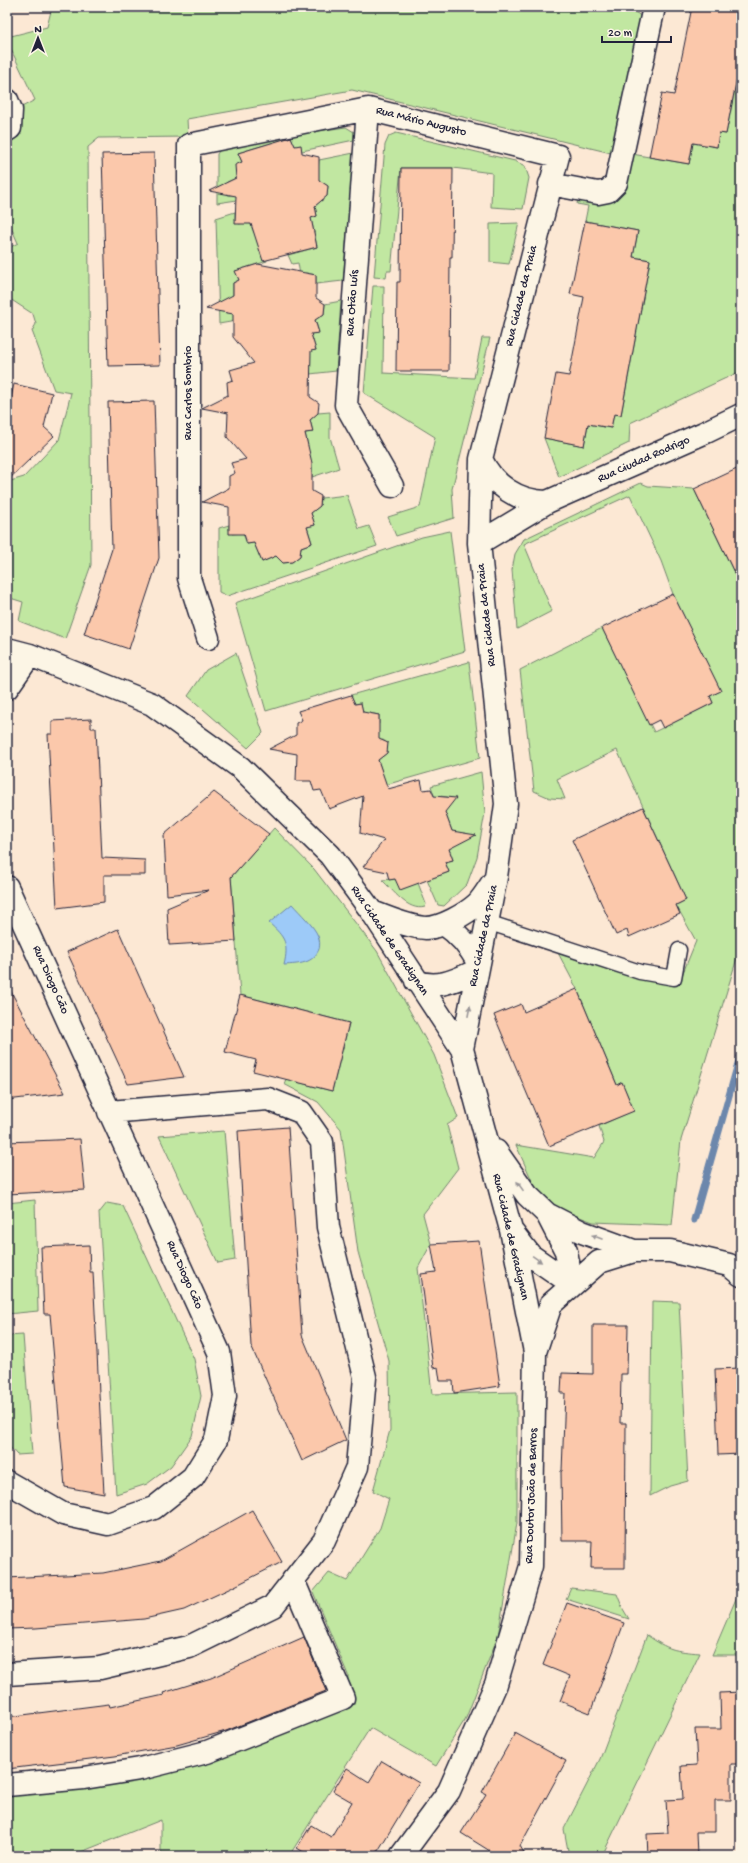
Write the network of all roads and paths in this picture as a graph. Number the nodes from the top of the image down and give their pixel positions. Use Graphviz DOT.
graph roads {
  1 [pos="654,7"];
  2 [pos="7,100"];
  3 [pos="368,109"];
  4 [pos="8,129"];
  5 [pos="189,145"];
  6 [pos="558,156"];
  7 [pos="550,184"];
  8 [pos="741,415"];
  9 [pos="481,459"];
  10 [pos="392,486"];
  11 [pos="547,502"];
  12 [pos="479,543"];
  13 [pos="208,638"];
  14 [pos="7,649"];
  15 [pos="30,655"];
  16 [pos="7,688"];
  17 [pos="496,877"];
  18 [pos="7,887"];
  19 [pos="372,912"];
  20 [pos="487,922"];
  21 [pos="436,926"];
  22 [pos="679,950"];
  23 [pos="477,967"];
  24 [pos="412,975"];
  25 [pos="462,1049"];
  26 [pos="110,1112"];
  27 [pos="487,1139"];
  28 [pos="547,1214"];
  29 [pos="511,1230"];
  30 [pos="634,1251"];
  31 [pos="741,1275"];
  32 [pos="572,1284"];
  33 [pos="535,1352"];
  34 [pos="7,1482"];
  35 [pos="293,1580"];
  36 [pos="7,1674"];
  37 [pos="7,1784"];
  38 [pos="401,1856"];
  1 -- 7 [label="street"];
  2 -- 4 [label="street"];
  3 -- 5 [label="street, Rua Mário Augusto"];
  3 -- 6 [label="street, Rua Mário Augusto"];
  3 -- 10 [label="street, Rua Otão Luís"];
  5 -- 13 [label="street, Rua Carlos Sombrio"];
  6 -- 7 [label="street, Rua Cidade da Praia"];
  7 -- 9 [label="street, Rua Cidade da Praia"];
  8 -- 11 [label="street, Rua Ciudad Rodrigo"];
  9 -- 11 [label="street"];
  9 -- 12 [label="street, Rua Cidade da Praia"];
  11 -- 12 [label="street, Rua Ciudad Rodrigo"];
  12 -- 17 [label="street, Rua Cidade da Praia"];
  14 -- 15 [label="street, Rua Cidade de Gradignan"];
  15 -- 16 [label="street"];
  15 -- 19 [label="street, Rua Cidade de Gradignan"];
  17 -- 20 [label="street, Rua Cidade da Praia"];
  17 -- 21 [label="street"];
  18 -- 26 [label="street, Rua Diogo Cão"];
  19 -- 21 [label="street"];
  19 -- 24 [label="street, Rua Cidade de Gradignan"];
  20 -- 22 [label="lane"];
  20 -- 23 [label="street, Rua Cidade da Praia"];
  21 -- 23 [label="street"];
  21 -- 24 [label="street"];
  23 -- 24 [label="street"];
  25 -- 23 [label="street, Rua Cidade da Praia, one-way"];
  24 -- 25 [label="street, Rua Cidade de Gradignan"];
  25 -- 27 [label="street, Rua Cidade de Gradignan"];
  26 -- 34 [label="street, Rua Diogo Cão"];
  26 -- 35 [label="street"];
  28 -- 27 [label="street, one-way"];
  27 -- 29 [label="street, Rua Cidade de Gradignan"];
  30 -- 28 [label="street, one-way"];
  28 -- 32 [label="street"];
  29 -- 32 [label="street, one-way"];
  29 -- 33 [label="street, Rua Cidade de Gradignan"];
  30 -- 31 [label="street"];
  30 -- 32 [label="street, Rua Doutor João de Barros"];
  32 -- 33 [label="street, Rua Doutor João de Barros"];
  33 -- 38 [label="street, Rua Doutor João de Barros"];
  35 -- 36 [label="street"];
  35 -- 37 [label="street"];
}
